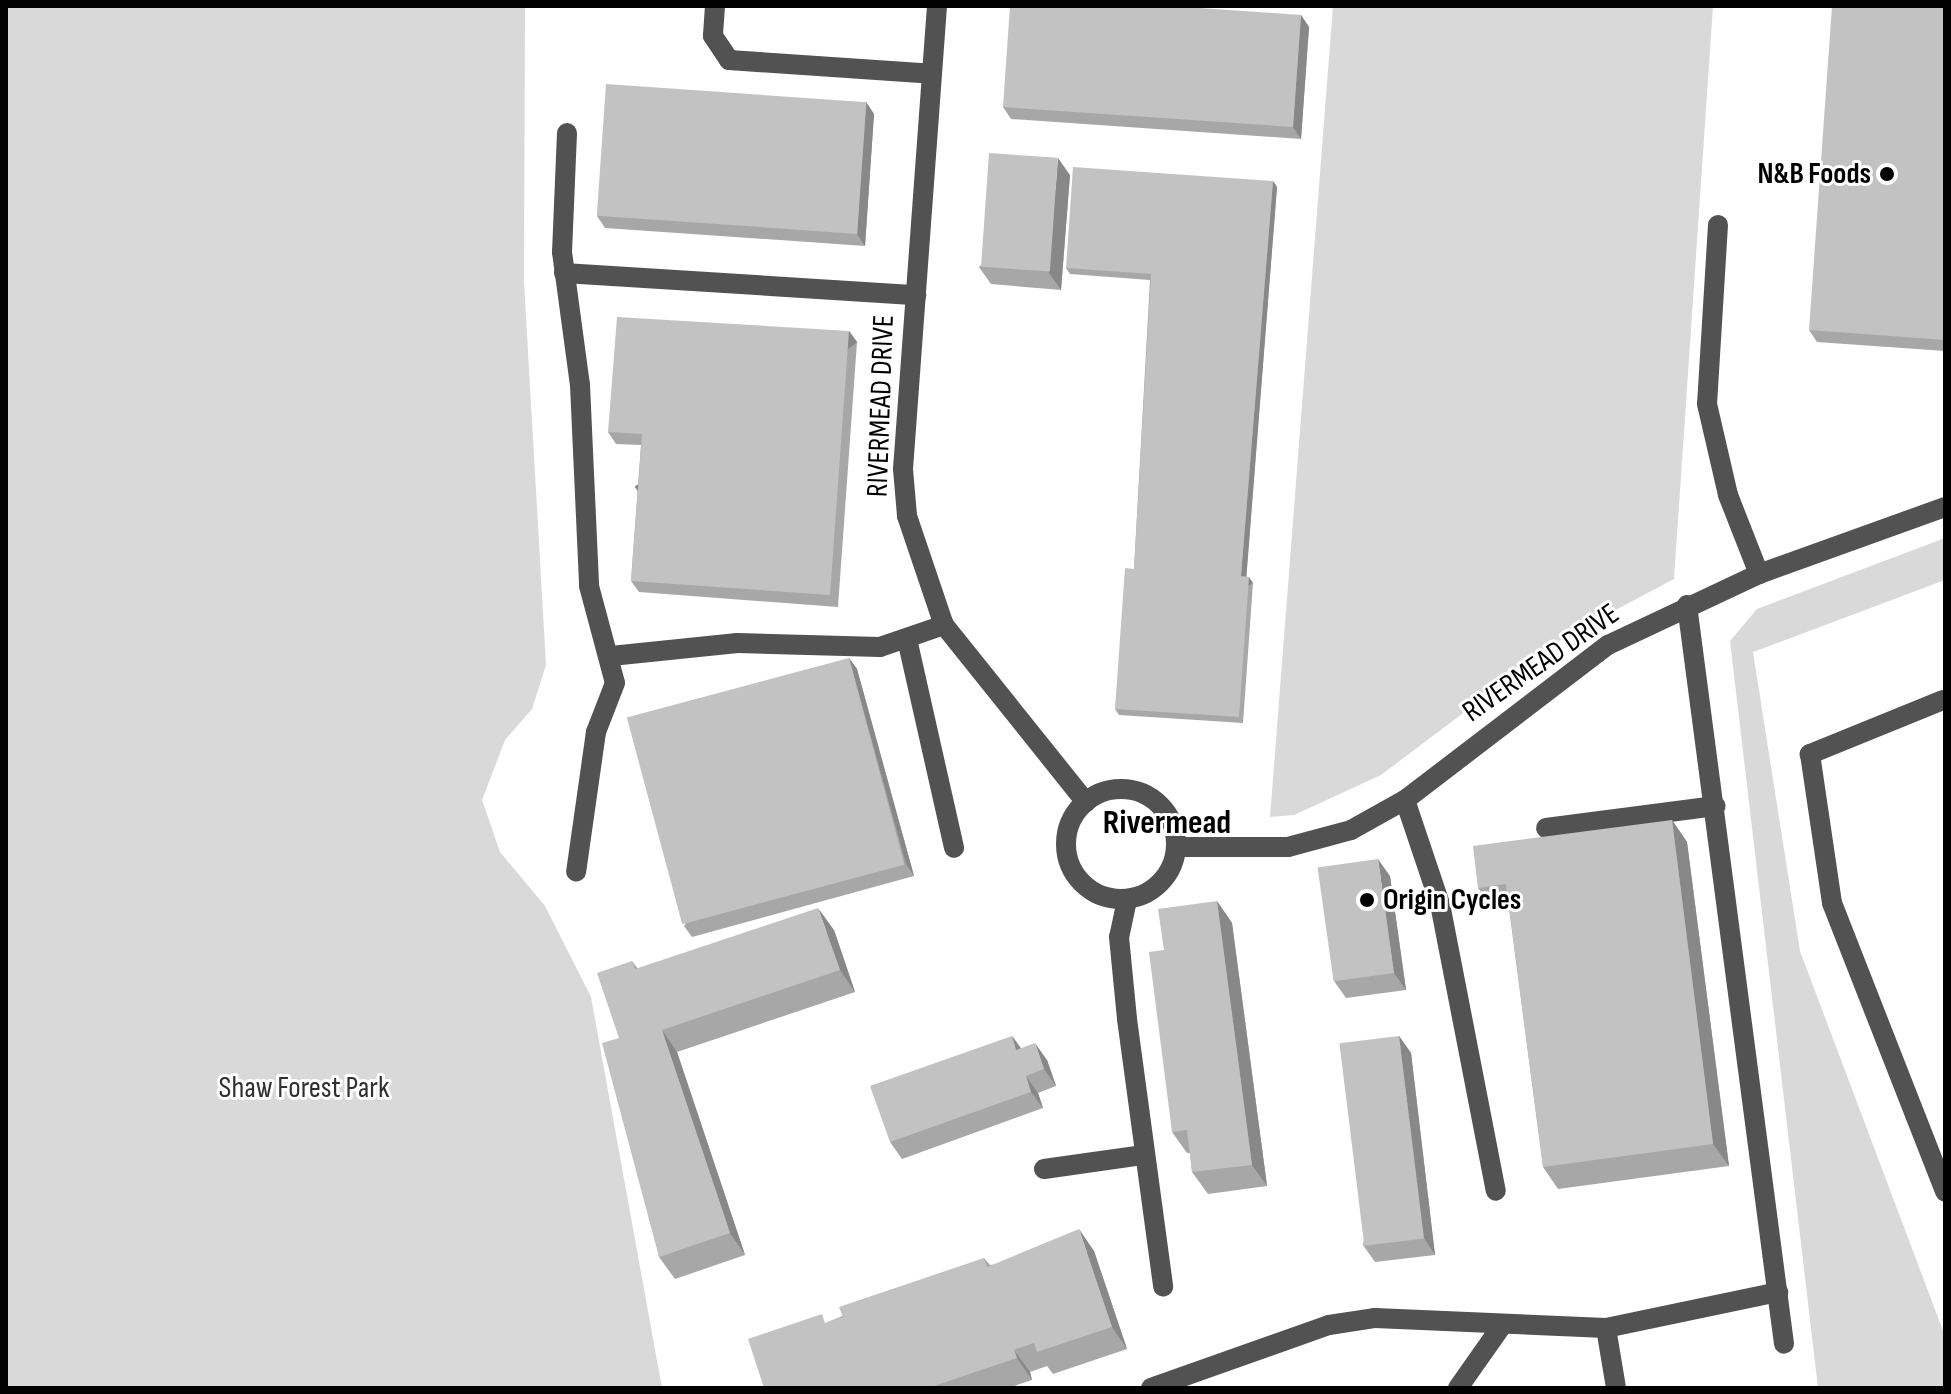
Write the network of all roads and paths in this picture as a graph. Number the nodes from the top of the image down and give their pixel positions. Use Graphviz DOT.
graph roads {
  1 [pos="715,6"];
  2 [pos="937,6"];
  3 [pos="932,74"];
  4 [pos="567,133"];
  5 [pos="1718,225"];
  6 [pos="564,273"];
  7 [pos="916,295"];
  8 [pos="1945,507"];
  9 [pos="1759,574"];
  10 [pos="1687,605"];
  11 [pos="944,625"];
  12 [pos="907,639"];
  13 [pos="611,656"];
  14 [pos="1943,700"];
  15 [pos="1405,800"];
  16 [pos="1086,802"];
  17 [pos="1716,806"];
  18 [pos="1546,828"];
  19 [pos="1176,847"];
  20 [pos="954,848"];
  21 [pos="576,872"];
  22 [pos="1127,900"];
  23 [pos="1142,1155"];
  24 [pos="1044,1169"];
  25 [pos="1496,1191"];
  26 [pos="1945,1192"];
  27 [pos="1163,1287"];
  28 [pos="1778,1292"];
  29 [pos="1503,1324"];
  30 [pos="1606,1328"];
  31 [pos="1784,1344"];
  32 [pos="1151,1388"];
  33 [pos="1458,1388"];
  34 [pos="1616,1388"];
  1 -- 3 [label="street"];
  2 -- 3 [label="street, RIVERMEAD DRIVE"];
  3 -- 7 [label="street, RIVERMEAD DRIVE"];
  4 -- 6 [label="street"];
  5 -- 9 [label="street"];
  6 -- 7 [label="street"];
  6 -- 13 [label="street"];
  7 -- 11 [label="street, RIVERMEAD DRIVE"];
  8 -- 9 [label="street, RIVERMEAD DRIVE"];
  9 -- 10 [label="street, RIVERMEAD DRIVE"];
  10 -- 15 [label="street, RIVERMEAD DRIVE"];
  10 -- 17 [label="street"];
  11 -- 12 [label="street"];
  11 -- 16 [label="street, RIVERMEAD DRIVE"];
  12 -- 13 [label="street"];
  12 -- 20 [label="street"];
  13 -- 21 [label="street"];
  14 -- 26 [label="street"];
  15 -- 19 [label="street, RIVERMEAD DRIVE"];
  15 -- 25 [label="street"];
  16 -- 19 [label="street"];
  16 -- 22 [label="street"];
  17 -- 18 [label="street"];
  17 -- 28 [label="street"];
  19 -- 22 [label="street"];
  22 -- 23 [label="street"];
  23 -- 24 [label="street"];
  23 -- 27 [label="street"];
  28 -- 30 [label="street"];
  28 -- 31 [label="street"];
  29 -- 30 [label="street"];
  29 -- 32 [label="street"];
  29 -- 33 [label="street"];
  30 -- 34 [label="street"];
}
